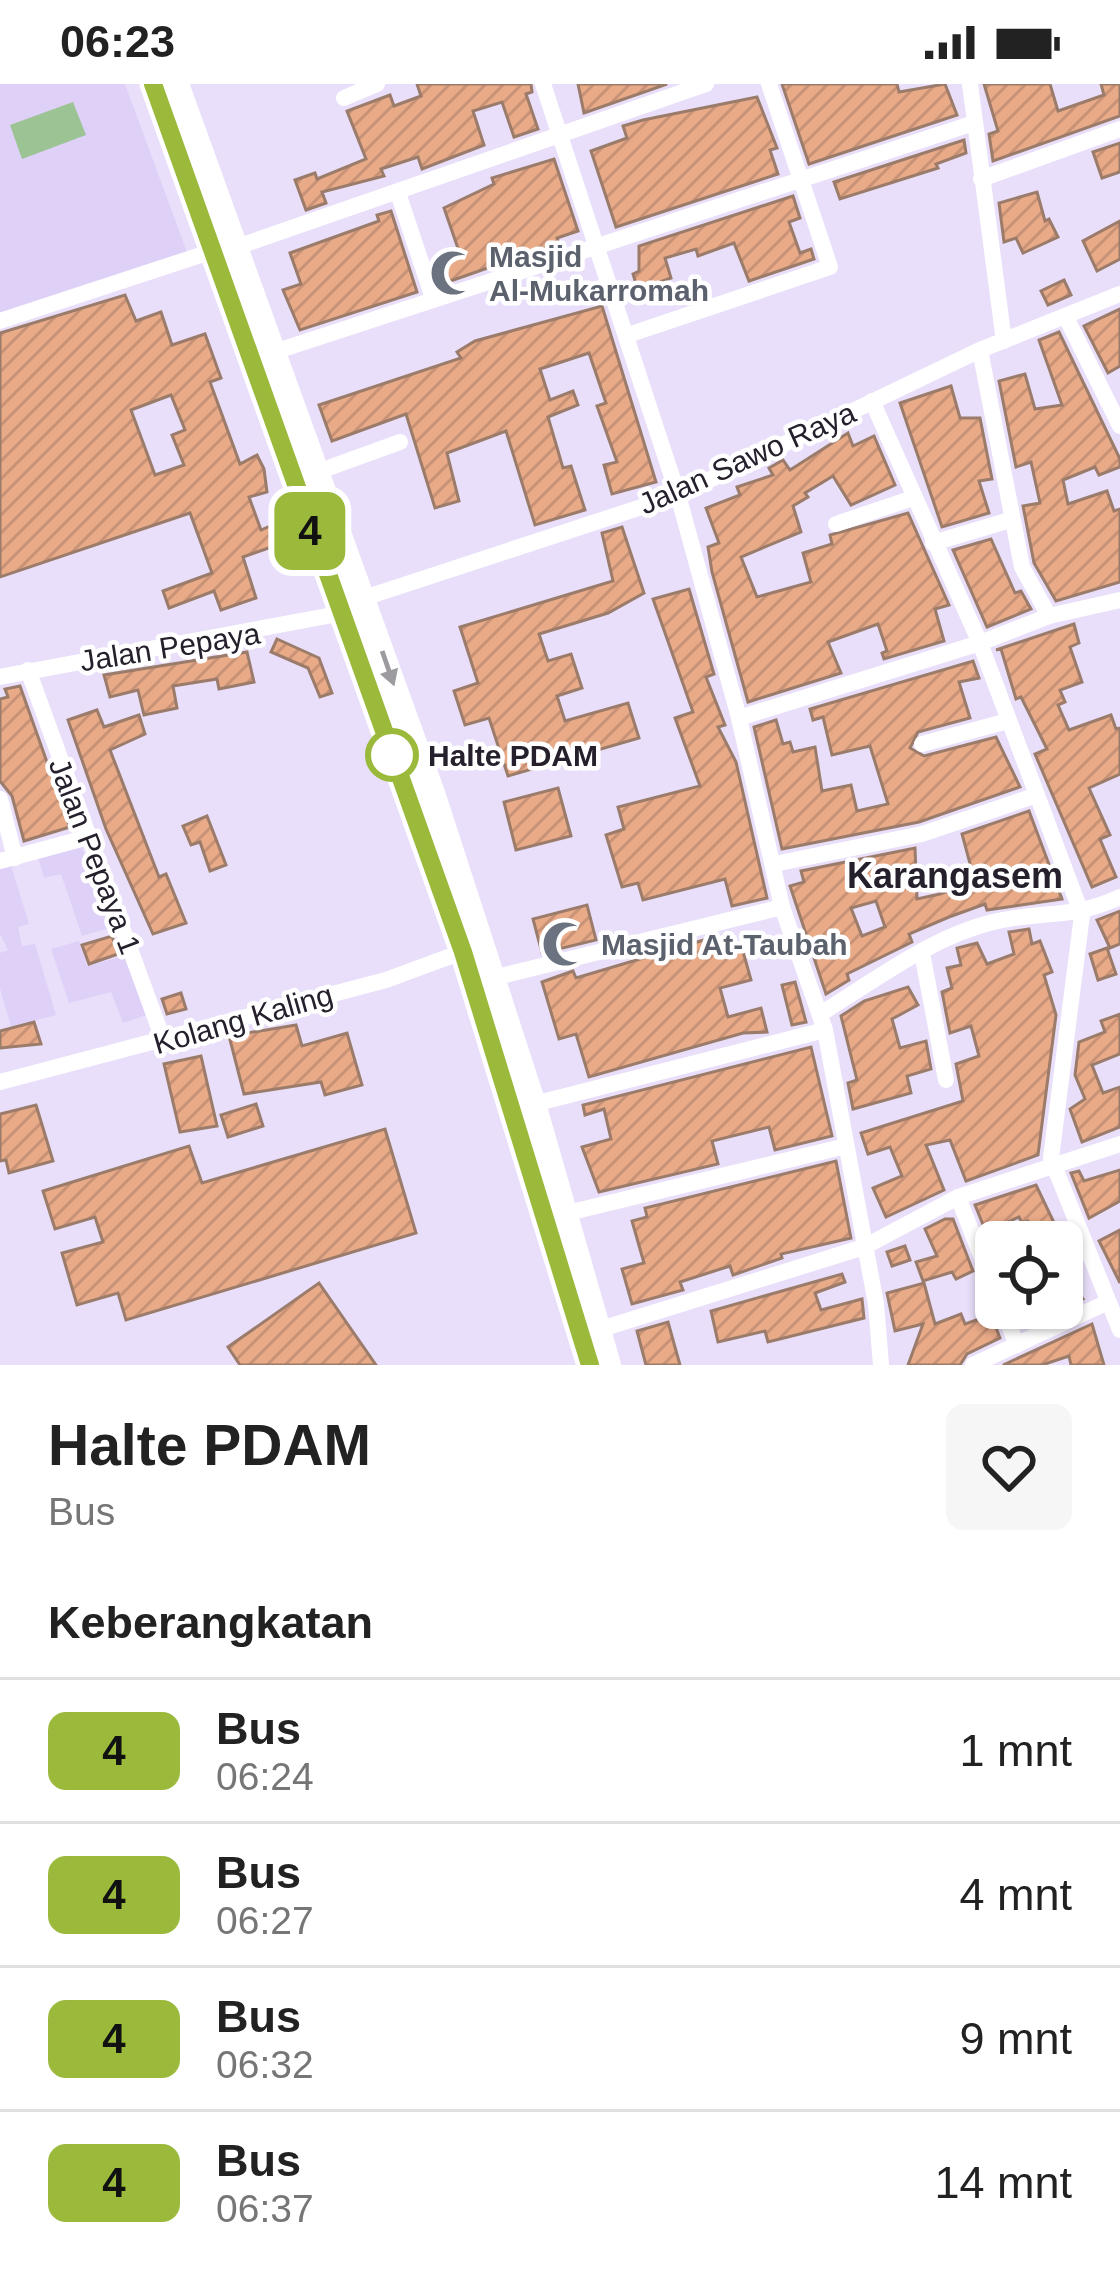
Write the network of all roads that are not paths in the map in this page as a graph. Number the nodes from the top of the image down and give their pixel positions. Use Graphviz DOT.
graph roads {
  1 [pos="153,84"];
  2 [pos="177,84"];
  3 [pos="377,84"];
  4 [pos="543,84"];
  5 [pos="706,84"];
  6 [pos="769,84"];
  7 [pos="970,84"];
  8 [pos="344,98"];
  9 [pos="974,123"];
  10 [pos="1120,129"];
  11 [pos="562,133"];
  12 [pos="800,177"];
  13 [pos="981,179"];
  14 [pos="398,194"];
  15 [pos="598,243"];
  16 [pos="224,249"];
  17 [pos="1120,294"];
  18 [pos="433,298"];
  19 [pos="1066,317"];
  20 [pos="0,321"];
  21 [pos="628,335"];
  22 [pos="1004,341"];
  23 [pos="980,350"];
  24 [pos="271,353"];
  25 [pos="872,401"];
  26 [pos="1120,426"];
  27 [pos="400,442"];
  28 [pos="331,467"];
  29 [pos="678,495"];
  30 [pos="913,498"];
  31 [pos="1010,520"];
  32 [pos="836,524"];
  33 [pos="933,543"];
  34 [pos="364,598"];
  35 [pos="1120,600"];
  36 [pos="338,614"];
  37 [pos="1049,616"];
  38 [pos="980,644"];
  39 [pos="28,670"];
  40 [pos="0,677"];
  41 [pos="739,718"];
  42 [pos="1009,721"];
  43 [pos="922,744"];
  44 [pos="1037,795"];
  45 [pos="0,799"];
  46 [pos="85,838"];
  47 [pos="7,860"];
  48 [pos="774,864"];
  49 [pos="1120,897"];
  50 [pos="782,908"];
  51 [pos="1082,915"];
  52 [pos="473,948"];
  53 [pos="922,953"];
  54 [pos="483,981"];
  55 [pos="823,1022"];
  56 [pos="164,1042"];
  57 [pos="946,1080"];
  58 [pos="0,1082"];
  59 [pos="534,1104"];
  60 [pos="1120,1144"];
  61 [pos="846,1146"];
  62 [pos="1052,1165"];
  63 [pos="958,1197"];
  64 [pos="555,1216"];
  65 [pos="975,1240"];
  66 [pos="864,1246"];
  67 [pos="1108,1302"];
  68 [pos="1011,1329"];
  69 [pos="1120,1329"];
  70 [pos="598,1330"];
  71 [pos="1017,1345"];
  72 [pos="590,1365"];
  73 [pos="609,1365"];
  74 [pos="880,1365"];
  75 [pos="973,1365"];
  1 -- 16 [label="highway"];
  2 -- 16 [label="highway"];
  3 -- 8 [label="street"];
  4 -- 11 [label="street"];
  5 -- 11 [label="street"];
  6 -- 12 [label="street"];
  7 -- 9 [label="street"];
  9 -- 12 [label="street"];
  9 -- 13 [label="street"];
  10 -- 13 [label="street"];
  11 -- 14 [label="street"];
  11 -- 15 [label="street"];
  12 -- 15 [label="street"];
  12 -- 21 [label="street"];
  13 -- 22 [label="street"];
  14 -- 16 [label="street"];
  14 -- 18 [label="street"];
  15 -- 18 [label="street"];
  15 -- 21 [label="street"];
  16 -- 20 [label="street"];
  16 -- 24 [label="highway"];
  16 -- 36 [label="highway"];
  17 -- 19 [label="street, Jalan Sawo Raya"];
  18 -- 24 [label="street"];
  19 -- 22 [label="street, Jalan Sawo Raya"];
  19 -- 26 [label="street"];
  21 -- 29 [label="street"];
  22 -- 23 [label="street, Jalan Sawo Raya"];
  23 -- 25 [label="street, Jalan Sawo Raya"];
  23 -- 31 [label="street"];
  24 -- 34 [label="highway"];
  25 -- 29 [label="street, Jalan Sawo Raya"];
  25 -- 30 [label="street"];
  27 -- 28 [label="street"];
  29 -- 34 [label="street, Jalan Sawo Raya"];
  29 -- 41 [label="street"];
  30 -- 32 [label="street"];
  30 -- 33 [label="street"];
  31 -- 33 [label="street"];
  31 -- 37 [label="street"];
  33 -- 38 [label="street"];
  34 -- 52 [label="highway, one-way"];
  35 -- 37 [label="street"];
  36 -- 39 [label="street, Jalan Pepaya"];
  36 -- 52 [label="highway"];
  37 -- 38 [label="street"];
  38 -- 41 [label="street"];
  38 -- 42 [label="street"];
  39 -- 40 [label="street, Jalan Pepaya"];
  39 -- 46 [label="street, Jalan Pepaya 1"];
  41 -- 48 [label="street"];
  42 -- 43 [label="street"];
  42 -- 44 [label="street"];
  44 -- 48 [label="street"];
  44 -- 51 [label="street"];
  45 -- 47 [label="street"];
  46 -- 47 [label="street"];
  46 -- 56 [label="street, Jalan Pepaya 1"];
  48 -- 50 [label="street"];
  49 -- 51 [label="street"];
  50 -- 54 [label="street"];
  50 -- 55 [label="street"];
  51 -- 53 [label="street"];
  51 -- 62 [label="street"];
  52 -- 54 [label="highway"];
  52 -- 56 [label="street, Kolang Kaling"];
  53 -- 55 [label="street"];
  53 -- 57 [label="street"];
  54 -- 59 [label="highway"];
  54 -- 64 [label="highway"];
  55 -- 59 [label="street"];
  55 -- 61 [label="street"];
  56 -- 58 [label="street, Kolang Kaling"];
  59 -- 64 [label="highway"];
  60 -- 62 [label="street"];
  61 -- 64 [label="street"];
  61 -- 66 [label="street"];
  62 -- 63 [label="street"];
  62 -- 67 [label="street"];
  63 -- 65 [label="street"];
  63 -- 66 [label="street"];
  64 -- 70 [label="highway"];
  64 -- 72 [label="highway"];
  66 -- 70 [label="street"];
  66 -- 74 [label="street"];
  67 -- 69 [label="street"];
  67 -- 71 [label="street"];
  68 -- 71 [label="street"];
  70 -- 73 [label="highway"];
  71 -- 75 [label="street"];
}
